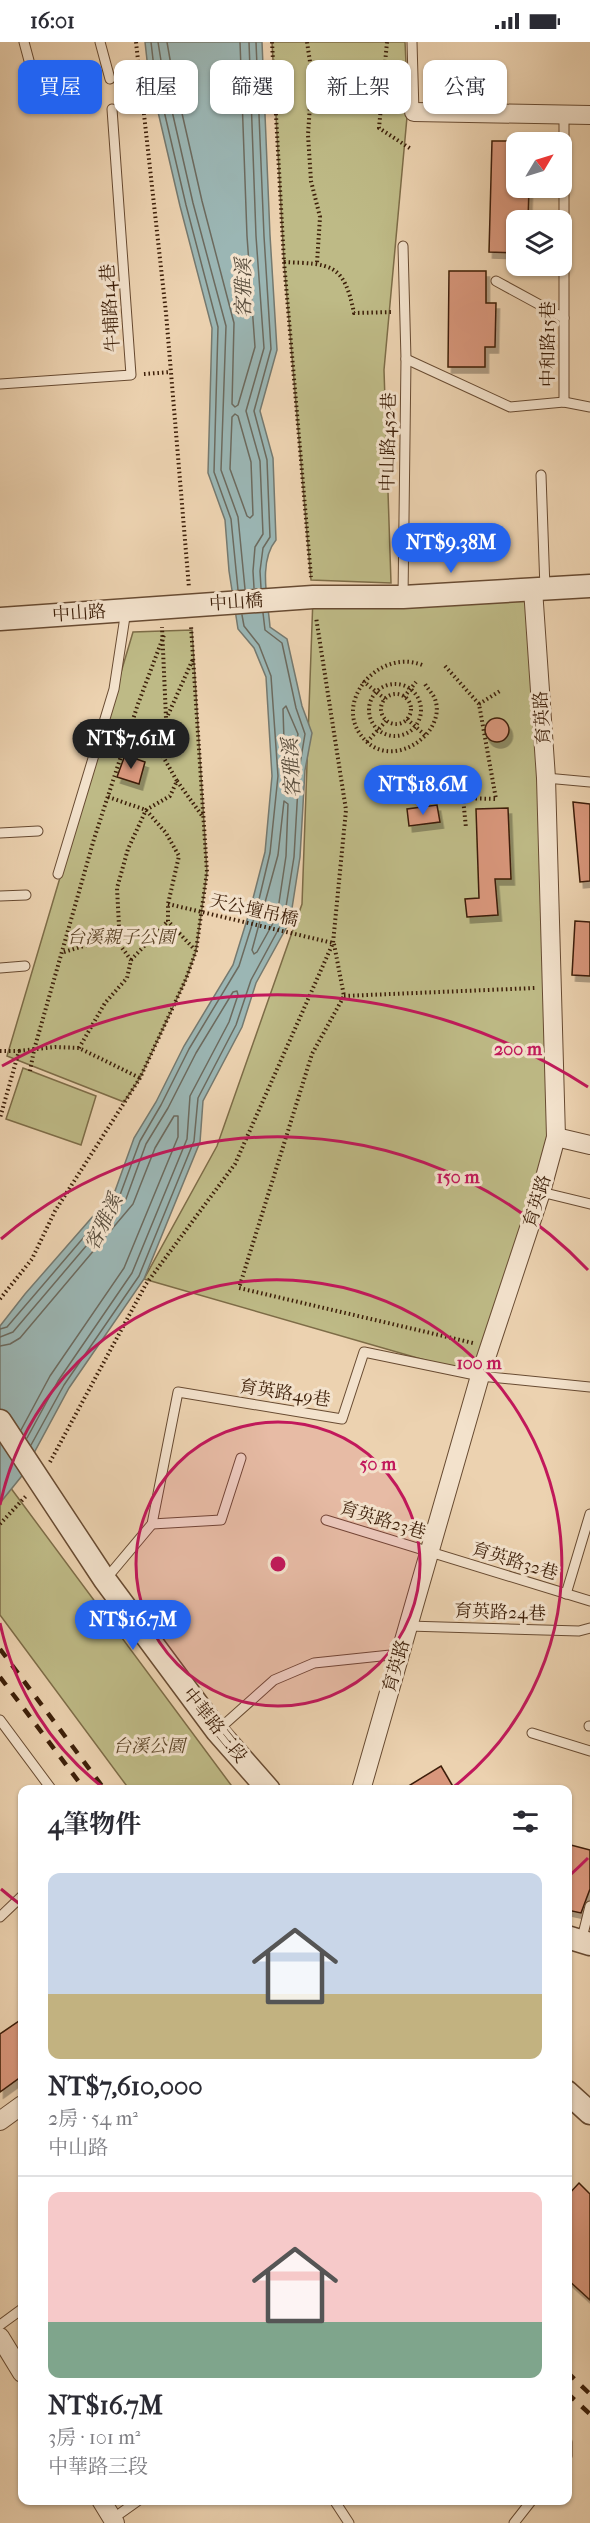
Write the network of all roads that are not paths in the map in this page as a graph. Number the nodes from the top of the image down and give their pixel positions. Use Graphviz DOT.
graph roads {
  1 [pos="24,42"];
  2 [pos="100,42"];
  3 [pos="412,42"];
  4 [pos="29,60"];
  5 [pos="110,79"];
  6 [pos="112,109"];
  7 [pos="414,112"];
  8 [pos="590,115"];
  9 [pos="564,116"];
  10 [pos="403,246"];
  11 [pos="496,280"];
  12 [pos="564,318"];
  13 [pos="405,359"];
  14 [pos="0,384"];
  15 [pos="564,402"];
  16 [pos="590,407"];
  17 [pos="541,475"];
  18 [pos="590,586"];
  19 [pos="539,589"];
  20 [pos="403,597"];
  21 [pos="158,608"];
  22 [pos="126,610"];
  23 [pos="0,619"];
  24 [pos="546,778"];
  25 [pos="590,782"];
  26 [pos="38,831"];
  27 [pos="0,833"];
  28 [pos="58,874"];
  29 [pos="26,895"];
  30 [pos="0,896"];
  31 [pos="25,966"];
  32 [pos="0,968"];
  33 [pos="556,1137"];
  34 [pos="590,1145"];
  35 [pos="541,1192"];
  36 [pos="590,1204"];
  37 [pos="480,1376"];
  38 [pos="590,1387"];
  39 [pos="0,1421"];
  40 [pos="241,1458"];
  41 [pos="590,1514"];
  42 [pos="326,1520"];
  43 [pos="152,1524"];
  44 [pos="429,1551"];
  45 [pos="105,1580"];
  46 [pos="566,1594"];
  47 [pos="590,1602"];
  48 [pos="408,1626"];
  49 [pos="590,1628"];
  50 [pos="400,1654"];
  51 [pos="0,1720"];
  52 [pos="217,1731"];
  53 [pos="532,1733"];
  54 [pos="590,1751"];
  55 [pos="48,1785"];
  56 [pos="265,1785"];
  57 [pos="362,1785"];
  58 [pos="18,1900"];
  59 [pos="590,1906"];
  60 [pos="0,1917"];
  61 [pos="579,1941"];
  62 [pos="572,2097"];
  63 [pos="18,2108"];
  64 [pos="590,2113"];
  65 [pos="0,2121"];
  66 [pos="18,2312"];
  67 [pos="0,2325"];
  68 [pos="0,2337"];
  69 [pos="18,2366"];
  70 [pos="103,2505"];
  71 [pos="133,2505"];
  72 [pos="337,2505"];
  73 [pos="528,2505"];
  74 [pos="111,2522"];
  75 [pos="349,2523"];
  76 [pos="514,2523"];
  1 -- 4 [label="lane"];
  2 -- 5 [label="lane"];
  3 -- 7 [label="lane"];
  6 -- 14 [label="lane, 牛埔路14巷"];
  7 -- 9 [label="street"];
  8 -- 9 [label="street"];
  9 -- 12 [label="lane, 中和路15巷"];
  10 -- 13 [label="lane, 中山路452巷"];
  11 -- 12 [label="lane"];
  12 -- 15 [label="lane, 中和路15巷"];
  13 -- 15 [label="lane"];
  13 -- 20 [label="lane, 中山路452巷"];
  15 -- 16 [label="lane, 中和路15巷"];
  17 -- 19 [label="lane"];
  18 -- 19 [label="street"];
  19 -- 20 [label="street"];
  19 -- 24 [label="street, 育英路"];
  20 -- 21 [label="street, 中山橋"];
  21 -- 22 [label="street, 中山路"];
  22 -- 23 [label="street, 中山路"];
  22 -- 28 [label="lane"];
  24 -- 25 [label="lane"];
  24 -- 33 [label="street, 育英路"];
  26 -- 27 [label="lane"];
  29 -- 30 [label="lane"];
  31 -- 32 [label="lane"];
  33 -- 34 [label="street"];
  33 -- 35 [label="street, 育英路"];
  35 -- 36 [label="lane"];
  35 -- 37 [label="street, 育英路"];
  37 -- 38 [label="lane"];
  37 -- 43 [label="lane, 育英路49巷"];
  37 -- 44 [label="street, 育英路"];
  39 -- 45 [label="street, 中華路三段"];
  40 -- 43 [label="lane"];
  41 -- 46 [label="lane"];
  42 -- 44 [label="lane, 育英路23巷"];
  43 -- 45 [label="lane"];
  44 -- 46 [label="lane, 育英路32巷"];
  44 -- 48 [label="street, 育英路"];
  45 -- 52 [label="street, 中華路三段"];
  46 -- 47 [label="lane, 育英路32巷"];
  48 -- 49 [label="lane, 育英路24巷"];
  48 -- 50 [label="street, 育英路"];
  50 -- 52 [label="lane"];
  50 -- 57 [label="street, 育英路"];
  51 -- 55 [label="lane"];
  52 -- 56 [label="street, 中華路三段"];
  53 -- 54 [label="lane"];
  58 -- 60 [label="lane"];
  59 -- 61 [label="lane"];
  62 -- 64 [label="street"];
  63 -- 65 [label="street"];
  66 -- 67 [label="lane"];
  68 -- 69 [label="street"];
  70 -- 74 [label="street"];
  71 -- 74 [label="lane"];
  72 -- 75 [label="lane"];
  73 -- 76 [label="lane"];
}
